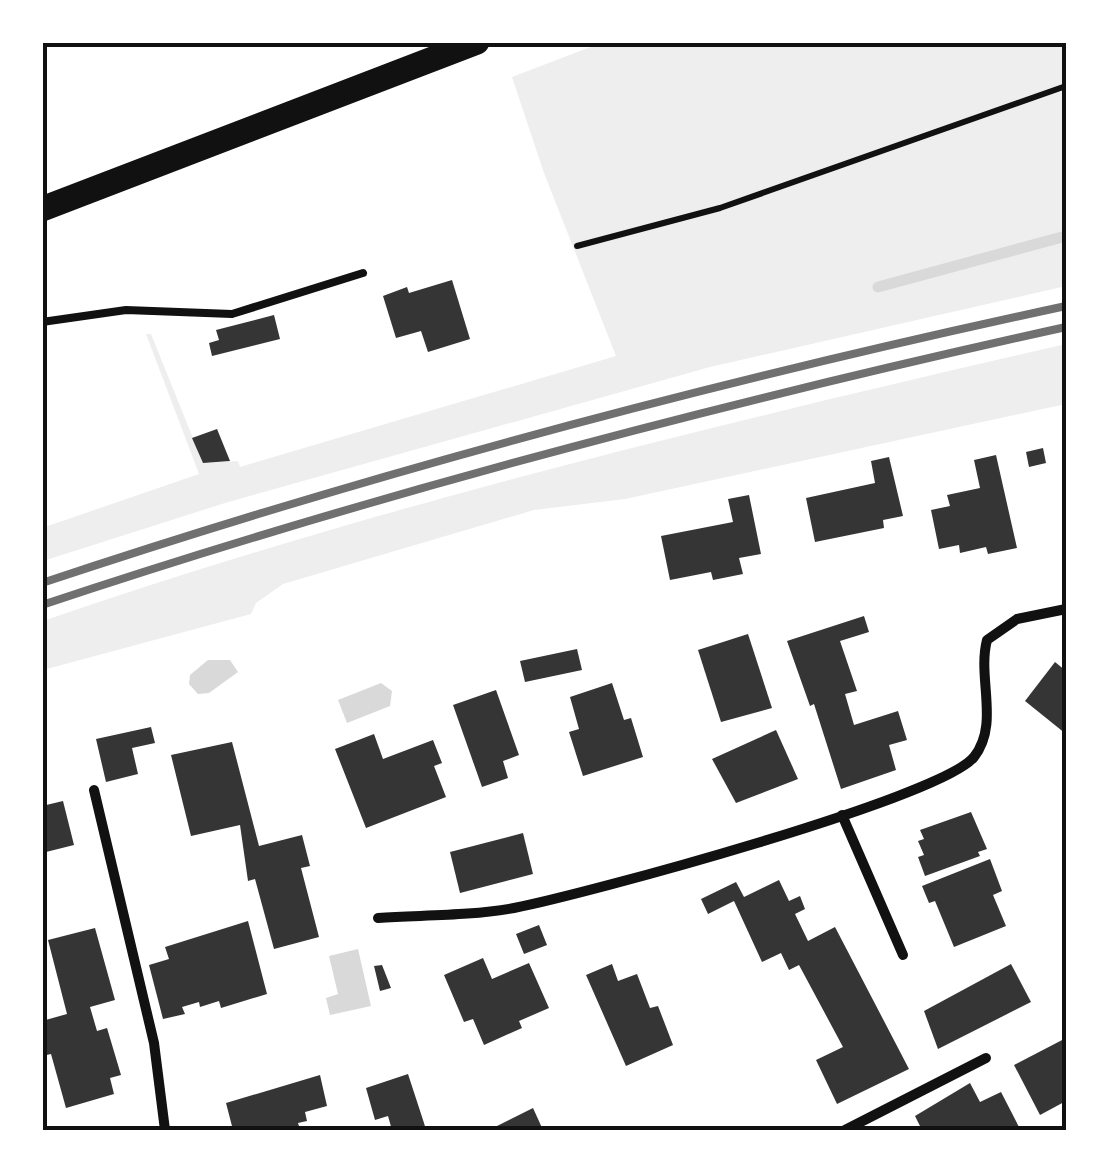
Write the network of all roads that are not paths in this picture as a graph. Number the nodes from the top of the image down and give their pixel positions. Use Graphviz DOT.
graph roads {
  1 [pos="476,42"];
  2 [pos="42,209"];
  3 [pos="363,273"];
  4 [pos="42,322"];
  5 [pos="1066,609"];
  6 [pos="94,790"];
  7 [pos="842,816"];
  8 [pos="378,918"];
  9 [pos="903,955"];
  10 [pos="986,1058"];
  11 [pos="165,1130"];
  12 [pos="845,1130"];
  1 -- 2 [label="main road"];
  3 -- 4 [label="lane"];
  5 -- 7 [label="street"];
  6 -- 11 [label="street"];
  7 -- 8 [label="street"];
  7 -- 9 [label="street"];
  10 -- 12 [label="street"];
}
